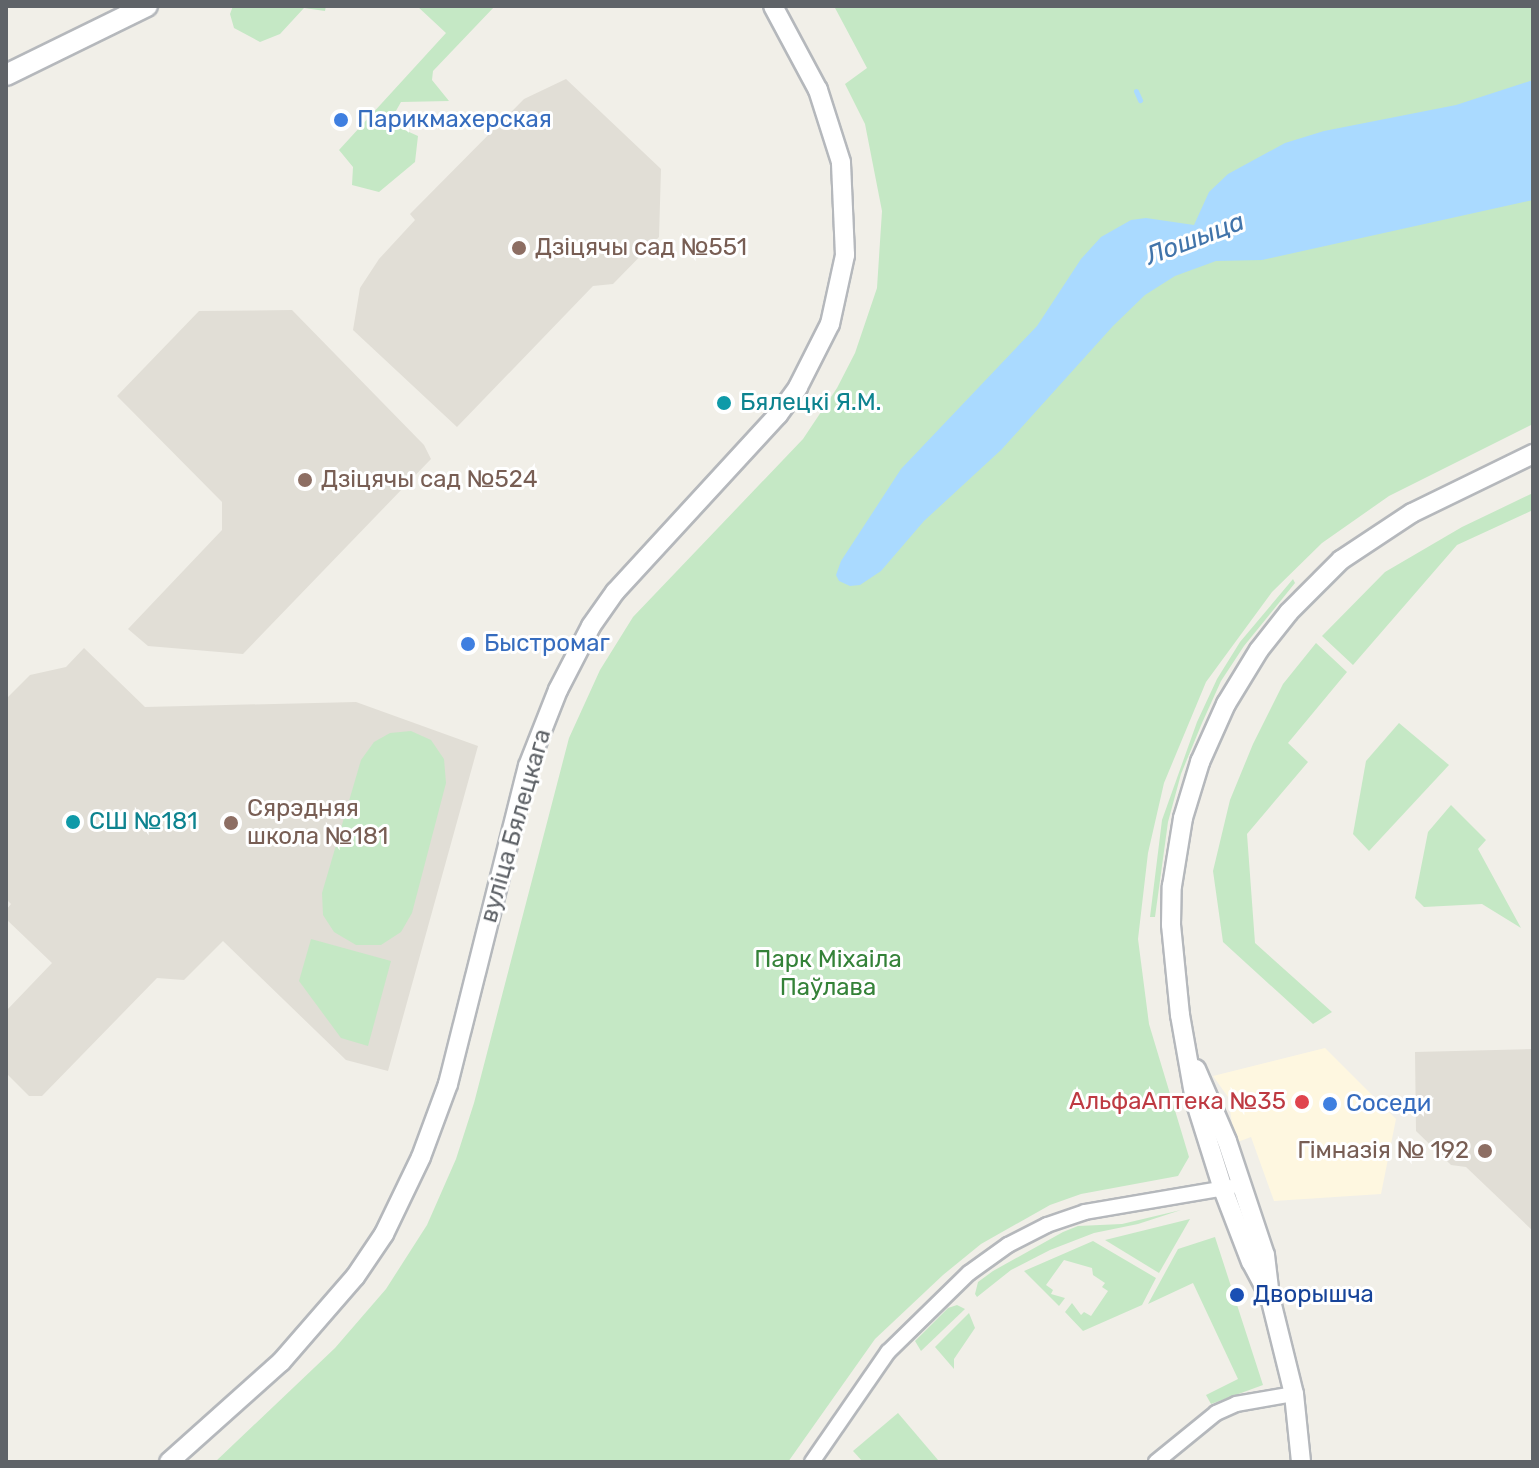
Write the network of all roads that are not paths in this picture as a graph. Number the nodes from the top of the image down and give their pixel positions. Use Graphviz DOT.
graph roads {
  1 [pos="147,6"];
  2 [pos="773,6"];
  3 [pos="6,75"];
  4 [pos="1533,454"];
  5 [pos="1189,1057"];
  6 [pos="1242,1185"];
  7 [pos="1223,1189"];
  8 [pos="1270,1297"];
  9 [pos="1294,1394"];
  10 [pos="169,1462"];
  11 [pos="812,1462"];
  12 [pos="1156,1462"];
  13 [pos="1301,1462"];
  1 -- 3 [label="main road"];
  2 -- 10 [label="street, вуліца Бялецкага"];
  4 -- 5 [label="street"];
  5 -- 6 [label="street"];
  5 -- 7 [label="street"];
  6 -- 7 [label="street"];
  6 -- 8 [label="street"];
  7 -- 8 [label="street"];
  7 -- 11 [label="street"];
  8 -- 9 [label="street"];
  9 -- 12 [label="street"];
  9 -- 13 [label="street"];
}
